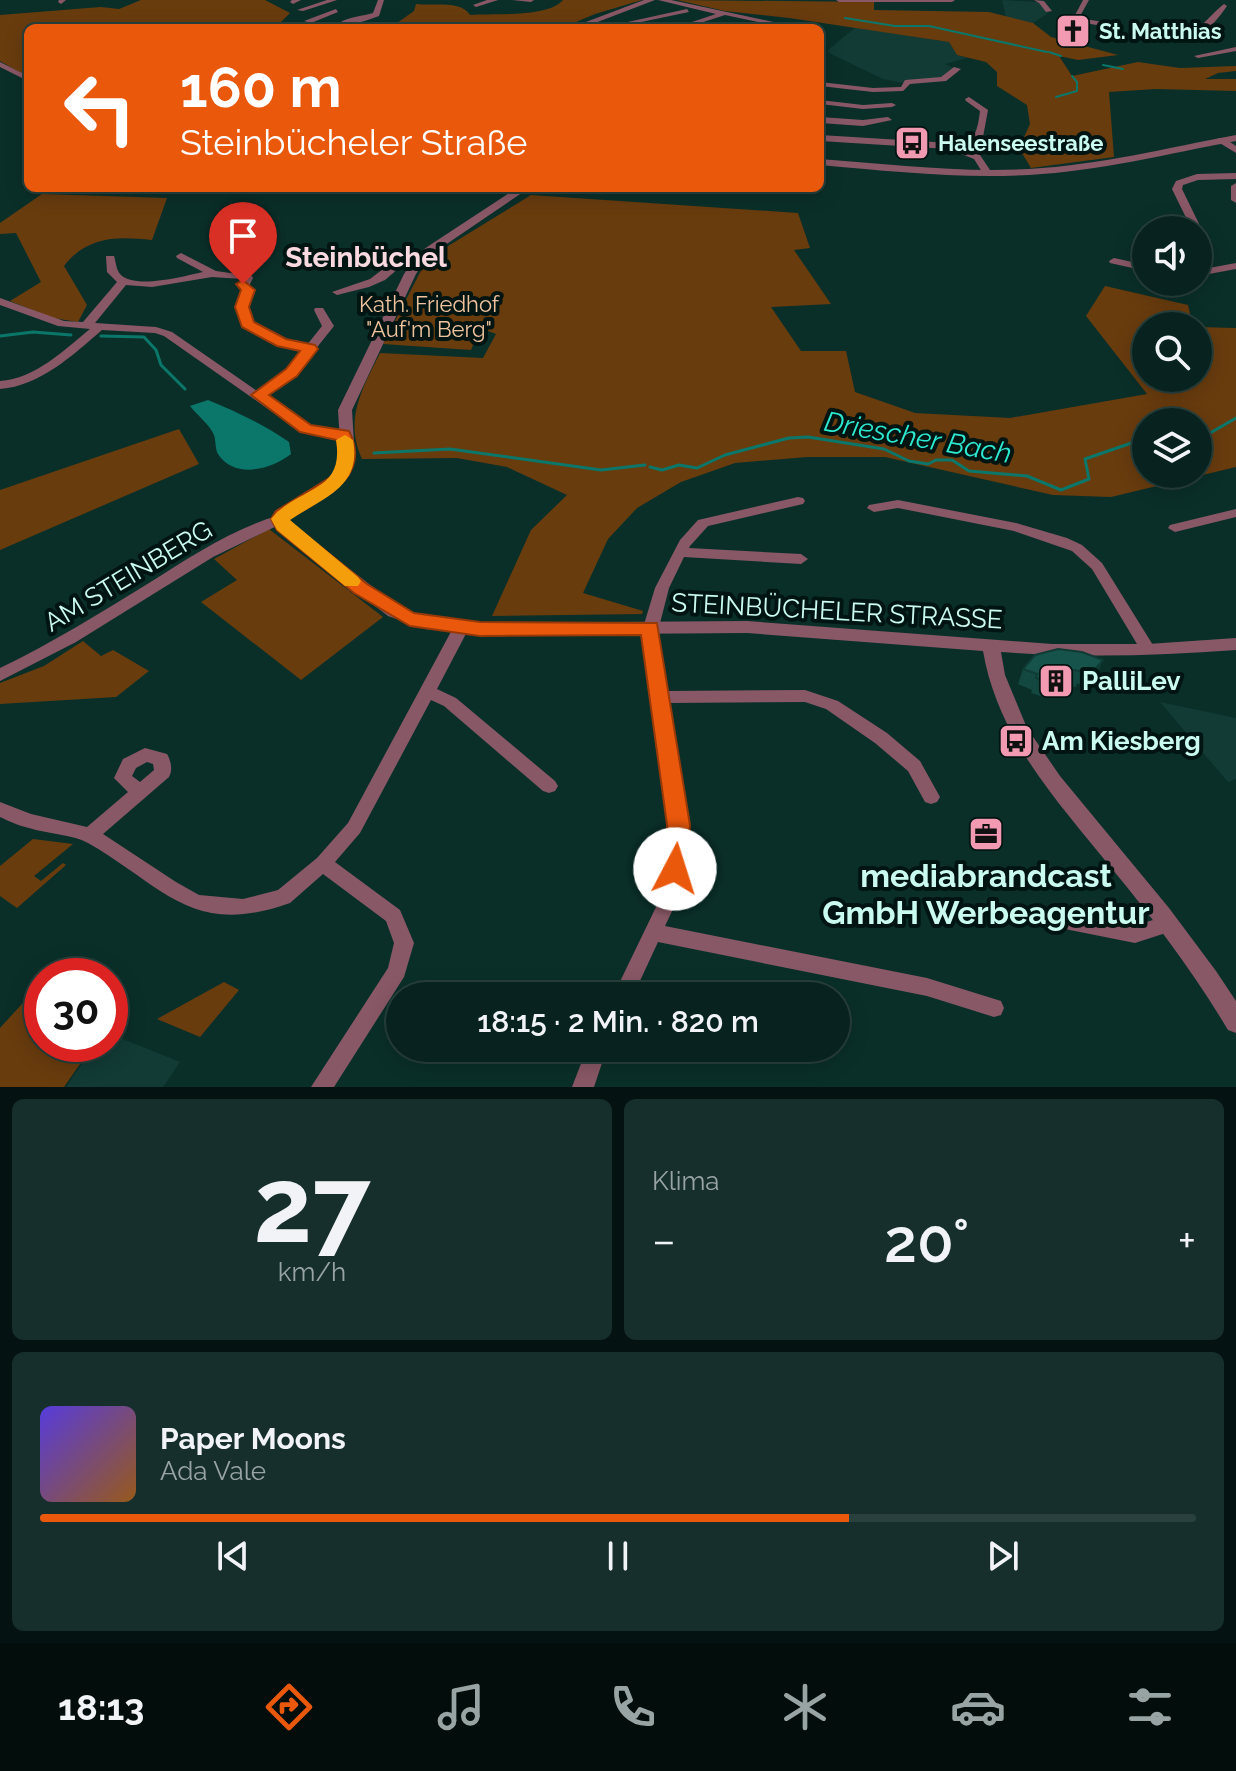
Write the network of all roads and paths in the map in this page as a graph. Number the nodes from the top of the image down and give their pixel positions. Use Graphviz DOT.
graph roads {
  1 [pos="334,0"];
  2 [pos="371,0"];
  3 [pos="381,0"];
  4 [pos="495,0"];
  5 [pos="515,0"];
  6 [pos="531,0"];
  7 [pos="651,0"];
  8 [pos="661,0"];
  9 [pos="839,0"];
  10 [pos="952,0"];
  11 [pos="1037,0"];
  12 [pos="1086,0"];
  13 [pos="476,5"];
  14 [pos="1225,6"];
  15 [pos="695,9"];
  16 [pos="301,10"];
  17 [pos="338,10"];
  18 [pos="1048,11"];
  19 [pos="722,14"];
  20 [pos="308,21"];
  21 [pos="627,23"];
  22 [pos="585,24"];
  23 [pos="691,24"];
  24 [pos="784,24"];
  25 [pos="1106,25"];
  26 [pos="1177,39"];
  27 [pos="1236,49"];
  28 [pos="1198,56"];
  29 [pos="0,64"];
  30 [pos="957,69"];
  31 [pos="24,77"];
  32 [pos="824,84"];
  33 [pos="969,99"];
  34 [pos="824,102"];
  35 [pos="892,105"];
  36 [pos="824,120"];
  37 [pos="888,120"];
  38 [pos="824,138"];
  39 [pos="1236,138"];
  40 [pos="1221,140"];
  41 [pos="965,150"];
  42 [pos="1236,150"];
  43 [pos="824,162"];
  44 [pos="987,173"];
  45 [pos="1236,176"];
  46 [pos="1236,186"];
  47 [pos="518,192"];
  48 [pos="1236,200"];
  49 [pos="1190,216"];
  50 [pos="181,256"];
  51 [pos="422,256"];
  52 [pos="110,258"];
  53 [pos="1114,261"];
  54 [pos="1132,265"];
  55 [pos="1236,266"];
  56 [pos="1212,270"];
  57 [pos="214,274"];
  58 [pos="124,281"];
  59 [pos="337,292"];
  60 [pos="0,301"];
  61 [pos="319,310"];
  62 [pos="92,328"];
  63 [pos="310,349"];
  64 [pos="0,385"];
  65 [pos="259,395"];
  66 [pos="344,435"];
  67 [pos="798,501"];
  68 [pos="874,508"];
  69 [pos="1236,513"];
  70 [pos="280,519"];
  71 [pos="1175,528"];
  72 [pos="680,552"];
  73 [pos="801,559"];
  74 [pos="461,628"];
  75 [pos="650,628"];
  76 [pos="1236,644"];
  77 [pos="991,645"];
  78 [pos="1148,650"];
  79 [pos="0,675"];
  80 [pos="429,692"];
  81 [pos="658,697"];
  82 [pos="549,786"];
  83 [pos="140,791"];
  84 [pos="931,797"];
  85 [pos="0,809"];
  86 [pos="90,835"];
  87 [pos="323,863"];
  88 [pos="1067,922"];
  89 [pos="1168,924"];
  90 [pos="655,933"];
  91 [pos="630,982"];
  92 [pos="994,1008"];
  93 [pos="1236,1022"];
  94 [pos="592,1062"];
  95 [pos="322,1087"];
  96 [pos="583,1087"];
  1 -- 16 [label="street"];
  1 -- 17 [label="street"];
  2 -- 3 [label="street"];
  3 -- 17 [label="street"];
  4 -- 13 [label="street"];
  5 -- 6 [label="street"];
  7 -- 22 [label="street"];
  8 -- 15 [label="street"];
  9 -- 10 [label="street"];
  11 -- 18 [label="street"];
  12 -- 25 [label="street"];
  14 -- 26 [label="street"];
  15 -- 19 [label="street"];
  15 -- 21 [label="street"];
  17 -- 20 [label="street"];
  19 -- 23 [label="street"];
  19 -- 24 [label="street"];
  27 -- 28 [label="street"];
  29 -- 31 [label="street"];
  30 -- 32 [label="street"];
  33 -- 41 [label="street"];
  34 -- 35 [label="street"];
  36 -- 37 [label="street"];
  38 -- 41 [label="street"];
  39 -- 40 [label="street"];
  40 -- 42 [label="street"];
  40 -- 44 [label="street"];
  41 -- 44 [label="street"];
  43 -- 44 [label="street"];
  45 -- 49 [label="street"];
  46 -- 48 [label="street"];
  47 -- 51 [label="street"];
  50 -- 57 [label="street"];
  51 -- 59 [label="street"];
  51 -- 66 [label="street"];
  52 -- 58 [label="street"];
  53 -- 54 [label="street"];
  55 -- 56 [label="street"];
  57 -- 58 [label="street"];
  57 -- 63 [label="street"];
  58 -- 62 [label="street"];
  60 -- 62 [label="street"];
  61 -- 63 [label="street"];
  62 -- 64 [label="street"];
  62 -- 65 [label="street"];
  63 -- 65 [label="street"];
  65 -- 66 [label="street"];
  66 -- 70 [label="street"];
  67 -- 72 [label="street"];
  68 -- 78 [label="street"];
  69 -- 71 [label="street"];
  70 -- 74 [label="street, STEINBÜCHELER STRASSE"];
  70 -- 79 [label="street, AM STEINBERG"];
  72 -- 73 [label="street"];
  72 -- 75 [label="street"];
  74 -- 75 [label="street, STEINBÜCHELER STRASSE"];
  74 -- 80 [label="street"];
  75 -- 77 [label="street, STEINBÜCHELER STRASSE"];
  75 -- 81 [label="street"];
  76 -- 78 [label="street, STEINBÜCHELER STRASSE"];
  77 -- 78 [label="street, STEINBÜCHELER STRASSE"];
  77 -- 89 [label="street"];
  80 -- 82 [label="street"];
  80 -- 87 [label="street"];
  81 -- 84 [label="street"];
  81 -- 90 [label="street"];
  83 -- 86 [label="street"];
  85 -- 86 [label="street"];
  86 -- 87 [label="street"];
  87 -- 95 [label="street"];
  88 -- 89 [label="street"];
  89 -- 93 [label="street"];
  90 -- 91 [label="street"];
  90 -- 92 [label="street"];
  94 -- 96 [label="street"];
}
